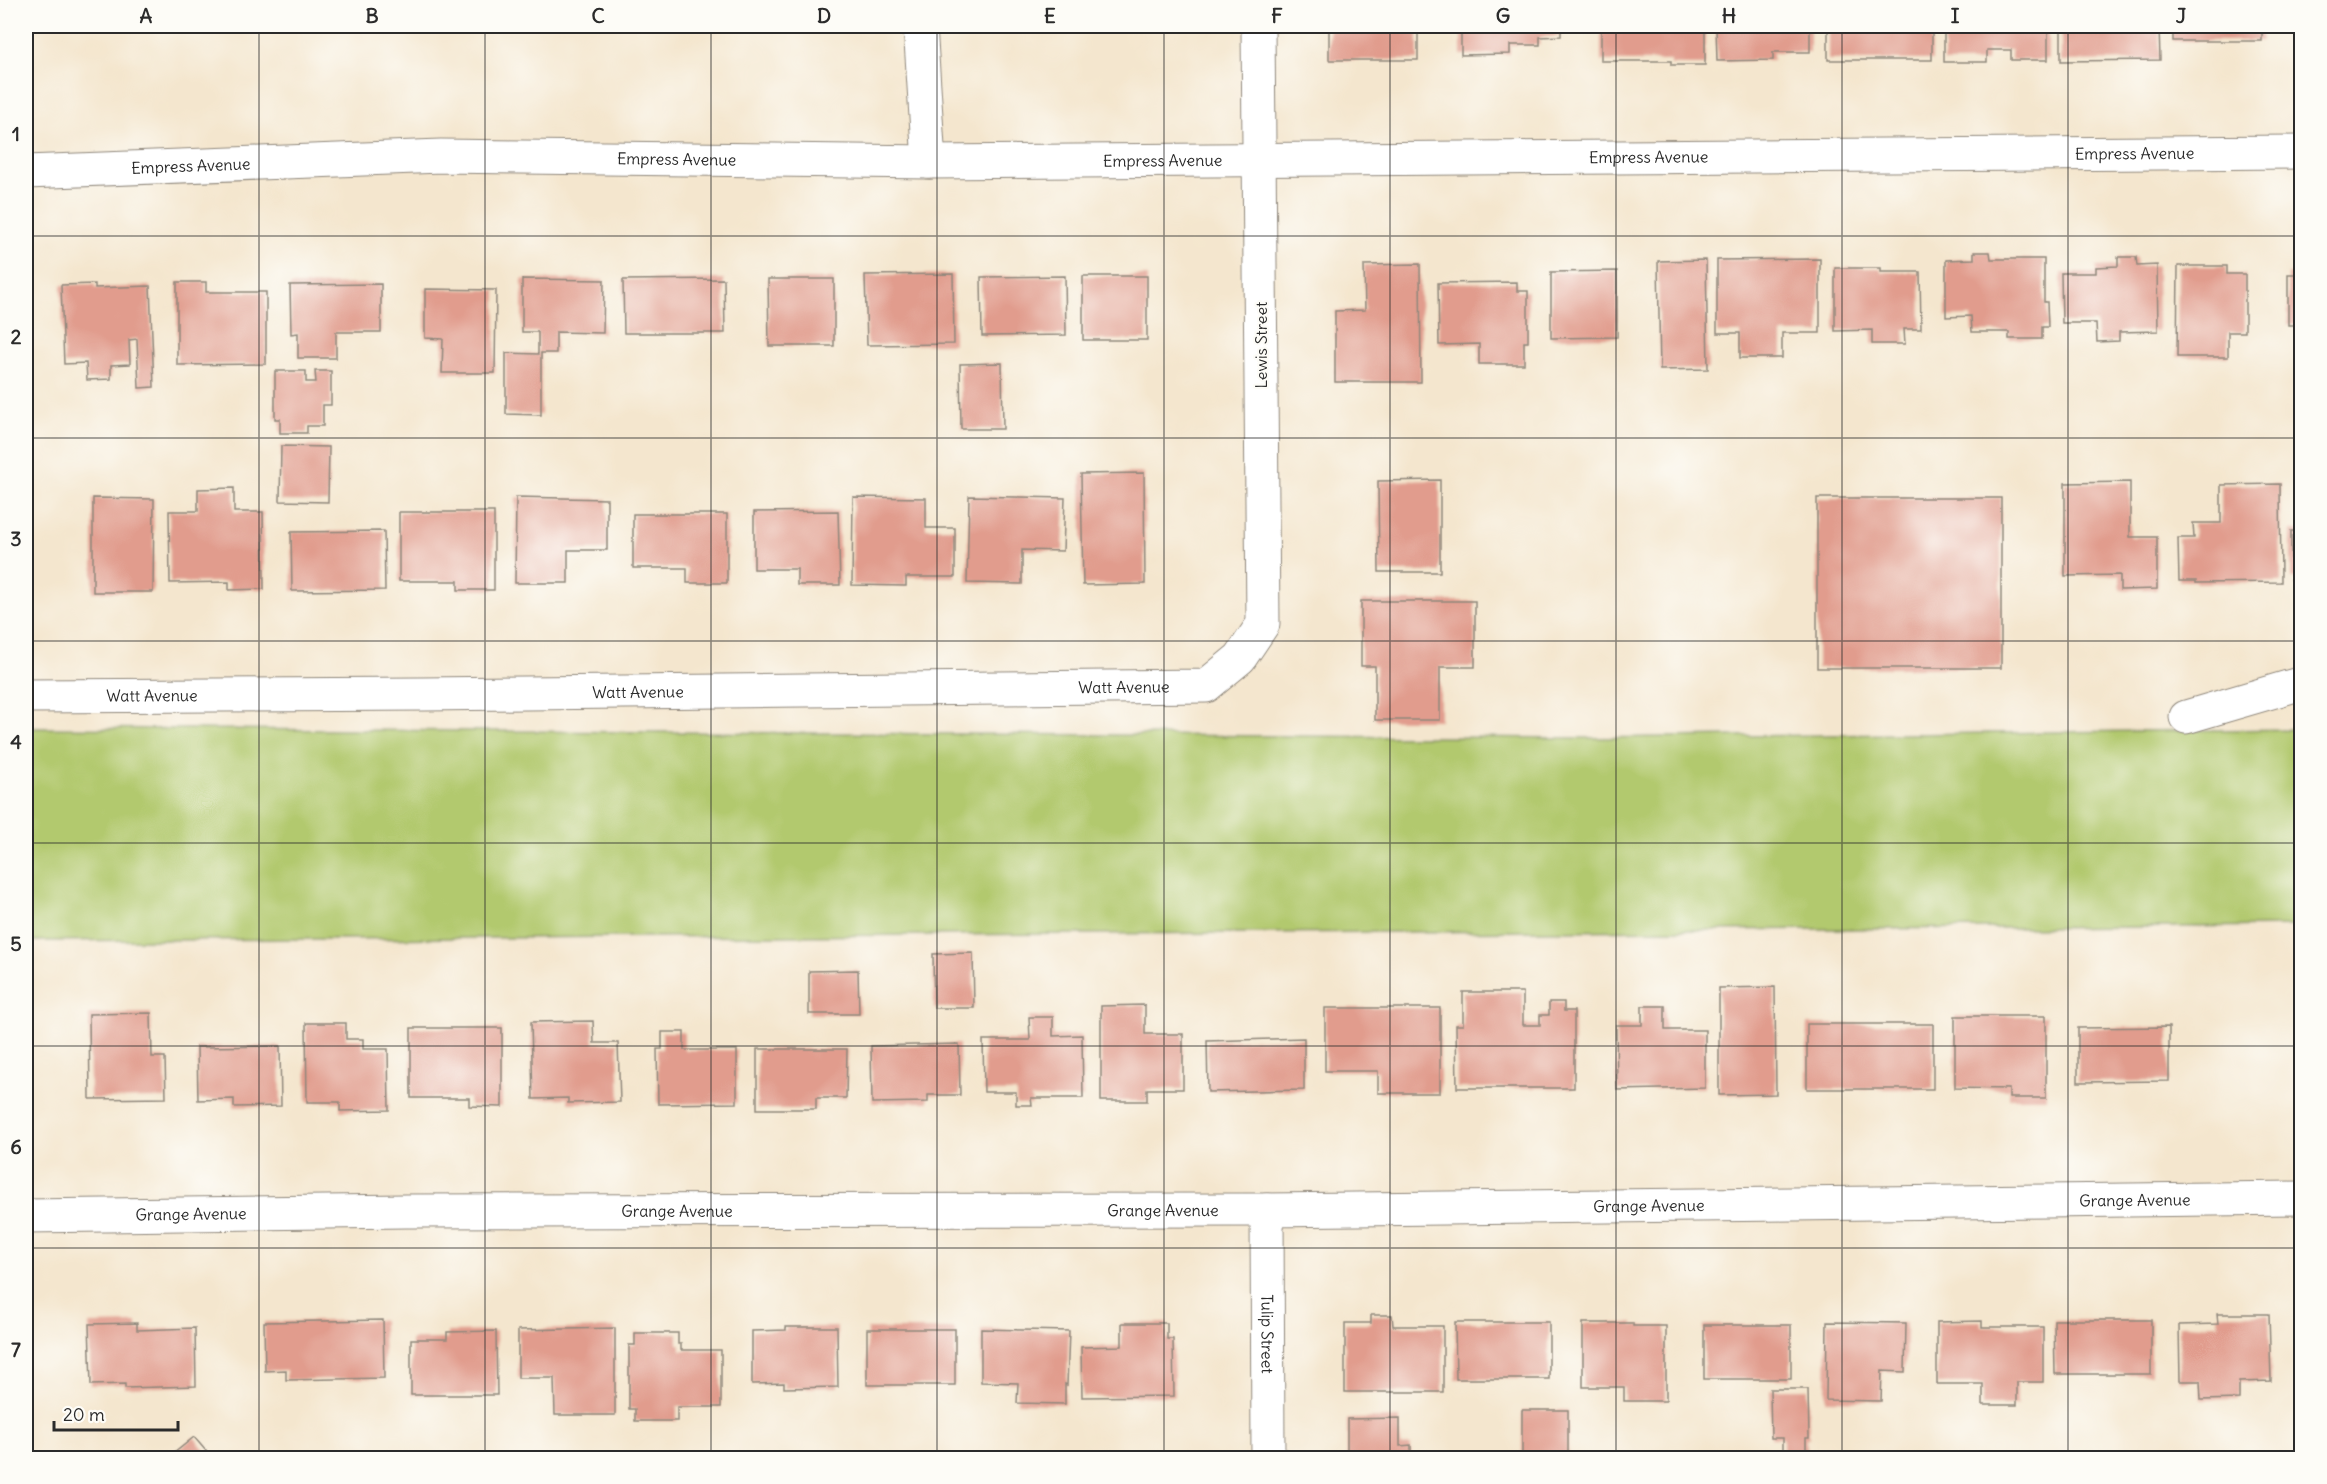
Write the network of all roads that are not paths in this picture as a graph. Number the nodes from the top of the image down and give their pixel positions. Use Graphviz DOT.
graph roads {
  1 [pos="920,26"];
  2 [pos="1258,26"];
  3 [pos="2301,152"];
  4 [pos="1260,159"];
  5 [pos="929,162"];
  6 [pos="26,172"];
  7 [pos="1240,658"];
  8 [pos="2301,683"];
  9 [pos="26,696"];
  10 [pos="2186,717"];
  11 [pos="2301,1198"];
  12 [pos="1267,1210"];
  13 [pos="26,1216"];
  14 [pos="1268,1458"];
  1 -- 5 [label="street"];
  2 -- 4 [label="street, Lewis Street"];
  3 -- 4 [label="street, Empress Avenue"];
  4 -- 5 [label="street, Empress Avenue"];
  4 -- 7 [label="street, Lewis Street"];
  5 -- 6 [label="street, Empress Avenue"];
  7 -- 9 [label="street, Watt Avenue"];
  8 -- 10 [label="street"];
  11 -- 12 [label="street, Grange Avenue"];
  12 -- 13 [label="street, Grange Avenue"];
  12 -- 14 [label="street, Tulip Street"];
}
